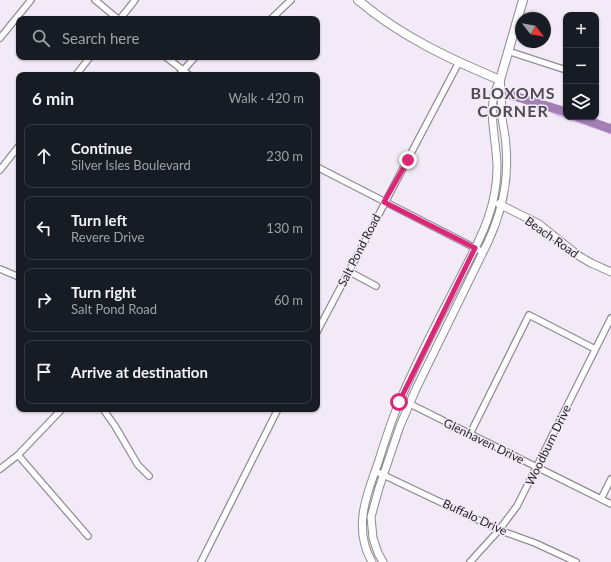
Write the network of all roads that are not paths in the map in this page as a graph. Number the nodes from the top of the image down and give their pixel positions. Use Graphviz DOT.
graph roads {
  1 [pos="31,0"];
  2 [pos="95,0"];
  3 [pos="136,0"];
  4 [pos="291,0"];
  5 [pos="358,0"];
  6 [pos="523,0"];
  7 [pos="18,16"];
  8 [pos="115,16"];
  9 [pos="122,16"];
  10 [pos="274,16"];
  11 [pos="16,18"];
  12 [pos="1,36"];
  13 [pos="508,51"];
  14 [pos="88,60"];
  15 [pos="169,60"];
  16 [pos="192,60"];
  17 [pos="459,62"];
  18 [pos="563,69"];
  19 [pos="78,72"];
  20 [pos="180,72"];
  21 [pos="182,72"];
  22 [pos="500,80"];
  23 [pos="16,150"];
  24 [pos="320,169"];
  25 [pos="0,170"];
  26 [pos="493,201"];
  27 [pos="384,202"];
  28 [pos="502,205"];
  29 [pos="475,248"];
  30 [pos="483,252"];
  31 [pos="0,269"];
  32 [pos="348,271"];
  33 [pos="611,272"];
  34 [pos="16,276"];
  35 [pos="376,286"];
  36 [pos="611,318"];
  37 [pos="320,326"];
  38 [pos="595,349"];
  39 [pos="400,399"];
  40 [pos="409,403"];
  41 [pos="59,412"];
  42 [pos="105,412"];
  43 [pos="276,412"];
  44 [pos="470,434"];
  45 [pos="18,455"];
  46 [pos="536,467"];
  47 [pos="0,469"];
  48 [pos="375,471"];
  49 [pos="384,474"];
  50 [pos="149,476"];
  51 [pos="611,479"];
  52 [pos="601,499"];
  53 [pos="611,504"];
  54 [pos="499,530"];
  55 [pos="88,536"];
  56 [pos="567,560"];
  57 [pos="201,562"];
  58 [pos="372,562"];
  59 [pos="383,562"];
  60 [pos="470,562"];
  61 [pos="576,562"];
  1 -- 7 [label="street"];
  2 -- 8 [label="street"];
  3 -- 9 [label="street"];
  4 -- 10 [label="street"];
  5 -- 17 [label="main road"];
  6 -- 13 [label="main road"];
  11 -- 12 [label="street"];
  13 -- 18 [label="street"];
  13 -- 22 [label="main road"];
  14 -- 19 [label="street"];
  15 -- 20 [label="street"];
  16 -- 21 [label="street"];
  17 -- 22 [label="main road"];
  17 -- 27 [label="street, Salt Pond Road"];
  22 -- 26 [label="street"];
  22 -- 28 [label="street"];
  23 -- 25 [label="street"];
  24 -- 27 [label="street"];
  26 -- 28 [label="street, Beach Road"];
  26 -- 29 [label="street"];
  27 -- 29 [label="street"];
  27 -- 32 [label="street, Salt Pond Road"];
  28 -- 30 [label="street"];
  28 -- 33 [label="street, Beach Road"];
  29 -- 30 [label="street"];
  29 -- 39 [label="street"];
  30 -- 40 [label="street"];
  31 -- 34 [label="street"];
  32 -- 35 [label="street"];
  32 -- 37 [label="street, Salt Pond Road"];
  36 -- 38 [label="street, Woodburn Drive"];
  38 -- 44 [label="street"];
  38 -- 46 [label="street, Woodburn Drive"];
  39 -- 40 [label="street, Glenhaven Drive"];
  39 -- 48 [label="street"];
  40 -- 44 [label="street, Glenhaven Drive"];
  40 -- 49 [label="street"];
  41 -- 45 [label="street"];
  42 -- 50 [label="street"];
  43 -- 57 [label="street"];
  44 -- 46 [label="street, Glenhaven Drive"];
  45 -- 47 [label="street"];
  45 -- 55 [label="street"];
  46 -- 52 [label="street, Glenhaven Drive"];
  46 -- 54 [label="street, Woodburn Drive"];
  48 -- 49 [label="street, Buffalo Drive"];
  48 -- 58 [label="street"];
  49 -- 54 [label="street, Buffalo Drive"];
  49 -- 59 [label="street"];
  51 -- 52 [label="street"];
  52 -- 53 [label="street, Glenhaven Drive"];
  54 -- 56 [label="street, Buffalo Drive"];
  54 -- 60 [label="street, Woodburn Drive"];
  56 -- 61 [label="street, Buffalo Drive"];
}
